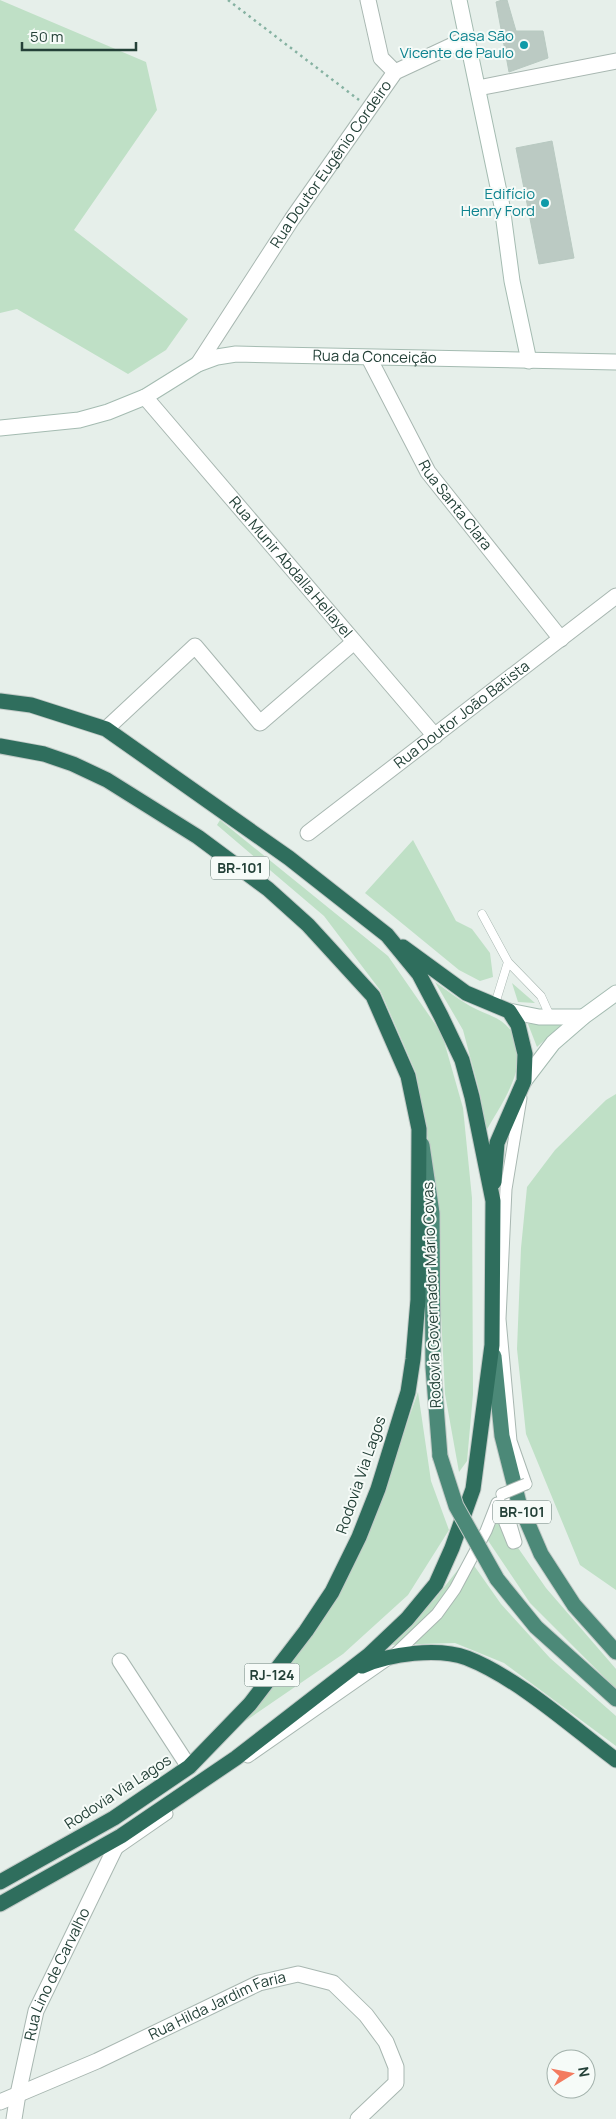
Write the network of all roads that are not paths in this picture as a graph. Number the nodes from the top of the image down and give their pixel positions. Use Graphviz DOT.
graph roads {
  1 [pos="368,0"];
  2 [pos="460,0"];
  3 [pos="468,38"];
  4 [pos="616,61"];
  5 [pos="395,72"];
  6 [pos="478,88"];
  7 [pos="225,324"];
  8 [pos="236,354"];
  9 [pos="369,358"];
  10 [pos="529,361"];
  11 [pos="616,362"];
  12 [pos="198,364"];
  13 [pos="145,397"];
  14 [pos="0,428"];
  15 [pos="616,596"];
  16 [pos="561,639"];
  17 [pos="354,642"];
  18 [pos="0,701"];
  19 [pos="106,729"];
  20 [pos="435,736"];
  21 [pos="0,746"];
  22 [pos="308,833"];
  23 [pos="482,914"];
  24 [pos="387,935"];
  25 [pos="508,962"];
  26 [pos="616,993"];
  27 [pos="494,1004"];
  28 [pos="508,1011"];
  29 [pos="550,1016"];
  30 [pos="583,1017"];
  31 [pos="524,1081"];
  32 [pos="419,1129"];
  33 [pos="493,1201"];
  34 [pos="492,1345"];
  35 [pos="616,1652"];
  36 [pos="393,1656"];
  37 [pos="120,1661"];
  38 [pos="345,1674"];
  39 [pos="616,1699"];
  40 [pos="616,1760"];
  41 [pos="189,1767"];
  42 [pos="121,1836"];
  43 [pos="115,1850"];
  44 [pos="0,1882"];
  45 [pos="0,1904"];
  46 [pos="18,2094"];
  47 [pos="0,2102"];
  48 [pos="14,2119"];
  49 [pos="358,2119"];
  1 -- 5 [label="street"];
  2 -- 3 [label="street"];
  3 -- 5 [label="street, Rua Doutor Eugênio Cordeiro"];
  3 -- 6 [label="street"];
  4 -- 6 [label="street"];
  5 -- 7 [label="street, Rua Doutor Eugênio Cordeiro"];
  6 -- 10 [label="street"];
  7 -- 8 [label="street"];
  7 -- 12 [label="street, Rua Doutor Eugênio Cordeiro"];
  8 -- 9 [label="street, Rua da Conceição"];
  8 -- 12 [label="street, Rua da Conceição"];
  9 -- 10 [label="street, Rua da Conceição"];
  9 -- 16 [label="street, Rua Santa Clara"];
  10 -- 11 [label="street, Rua da Conceição"];
  12 -- 13 [label="street, Rua da Conceição"];
  13 -- 14 [label="street, Rua da Conceição"];
  13 -- 17 [label="street, Rua Munir Abdalla Hellayel"];
  15 -- 16 [label="street, Rua Doutor João Batista"];
  16 -- 20 [label="street, Rua Doutor João Batista"];
  17 -- 19 [label="street"];
  17 -- 20 [label="street, Rua Munir Abdalla Hellayel"];
  18 -- 19 [label="highway, BR-101"];
  19 -- 24 [label="highway, BR-101"];
  20 -- 22 [label="street, Rua Doutor João Batista"];
  21 -- 32 [label="highway, Rodovia Governador Mário Covas / BR-101"];
  23 -- 25 [label="lane"];
  24 -- 27 [label="highway"];
  24 -- 33 [label="highway, BR-101"];
  25 -- 27 [label="lane"];
  25 -- 29 [label="lane"];
  26 -- 30 [label="street"];
  27 -- 28 [label="highway"];
  28 -- 29 [label="street"];
  28 -- 31 [label="highway"];
  29 -- 30 [label="street"];
  30 -- 31 [label="street"];
  31 -- 33 [label="highway"];
  31 -- 36 [label="street, bridge"];
  32 -- 39 [label="highway, Rodovia Governador Mário Covas / BR-101, bridge"];
  32 -- 41 [label="highway, Rodovia Via Lagos / RJ-124"];
  33 -- 34 [label="highway, BR-101"];
  34 -- 35 [label="highway, BR-101"];
  34 -- 38 [label="highway, RJ-124"];
  36 -- 38 [label="highway, RJ-124"];
  36 -- 40 [label="highway, RJ-124"];
  36 -- 43 [label="street"];
  37 -- 41 [label="street"];
  38 -- 42 [label="highway, RJ-124"];
  41 -- 44 [label="highway, Rodovia Via Lagos / RJ-124"];
  42 -- 43 [label="street, Rua Lino de Carvalho"];
  42 -- 45 [label="highway, RJ-124"];
  43 -- 46 [label="street, Rua Lino de Carvalho"];
  46 -- 47 [label="street, Rua Hilda Jardim Faria"];
  46 -- 48 [label="street, Rua Lino de Carvalho"];
  46 -- 49 [label="street, Rua Hilda Jardim Faria"];
}
